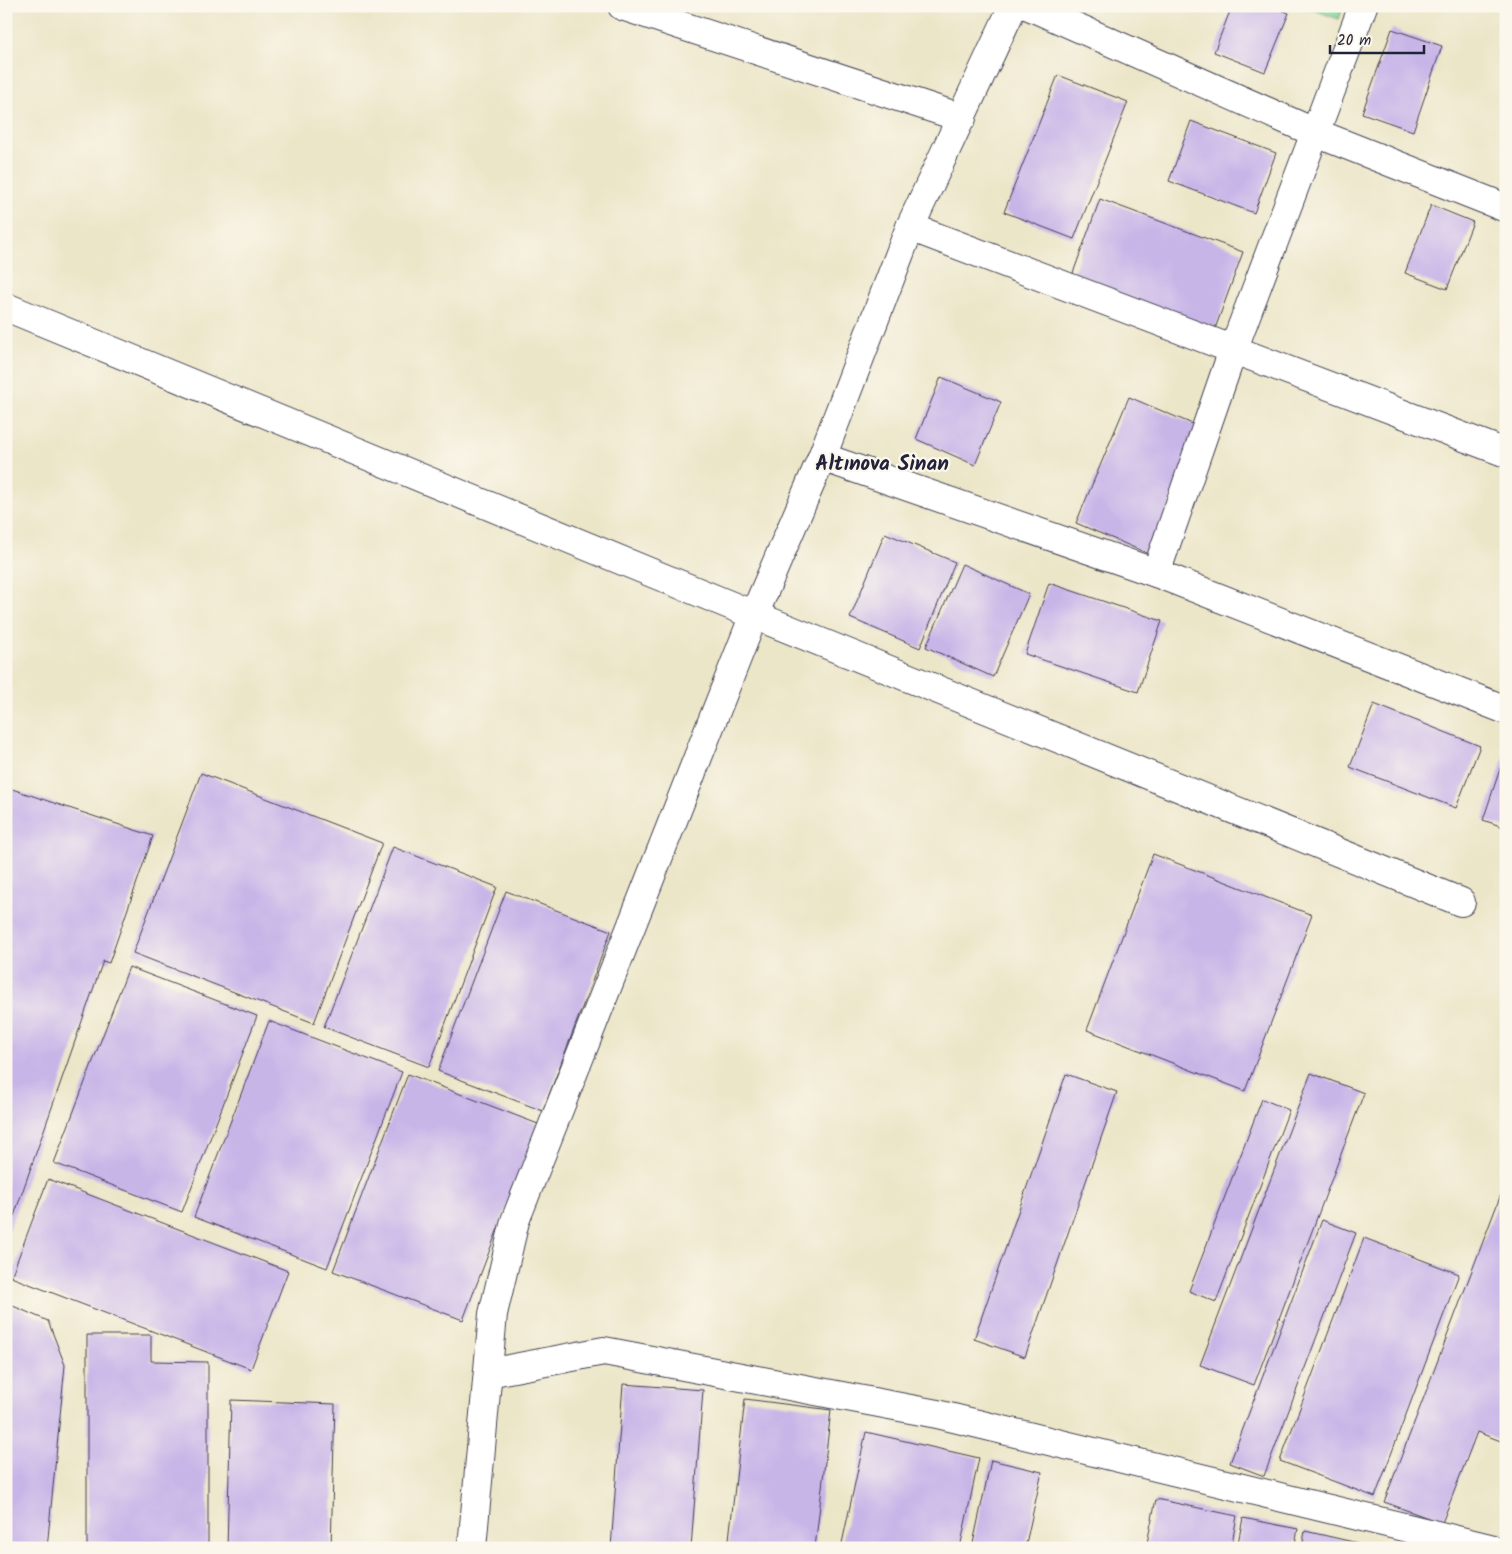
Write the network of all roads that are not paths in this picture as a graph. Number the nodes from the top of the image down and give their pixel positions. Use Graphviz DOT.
graph roads {
  1 [pos="622,6"];
  2 [pos="1013,6"];
  3 [pos="1029,6"];
  4 [pos="1363,6"];
  5 [pos="685,16"];
  6 [pos="962,118"];
  7 [pos="1316,133"];
  8 [pos="1506,208"];
  9 [pos="910,227"];
  10 [pos="6,307"];
  11 [pos="1233,350"];
  12 [pos="1506,453"];
  13 [pos="822,457"];
  14 [pos="1156,573"];
  15 [pos="754,615"];
  16 [pos="1506,710"];
  17 [pos="1461,902"];
  18 [pos="488,1373"];
  19 [pos="472,1548"];
  20 [pos="1490,1548"];
  1 -- 5 [label="street"];
  2 -- 6 [label="street"];
  3 -- 7 [label="street"];
  4 -- 7 [label="street"];
  5 -- 6 [label="street"];
  6 -- 9 [label="street"];
  7 -- 8 [label="street"];
  7 -- 11 [label="street"];
  9 -- 11 [label="street"];
  9 -- 13 [label="street"];
  10 -- 15 [label="street"];
  11 -- 12 [label="street"];
  11 -- 14 [label="street"];
  13 -- 14 [label="street"];
  13 -- 15 [label="street"];
  14 -- 16 [label="street"];
  15 -- 17 [label="street"];
  15 -- 18 [label="street"];
  18 -- 19 [label="street"];
  18 -- 20 [label="street"];
}
